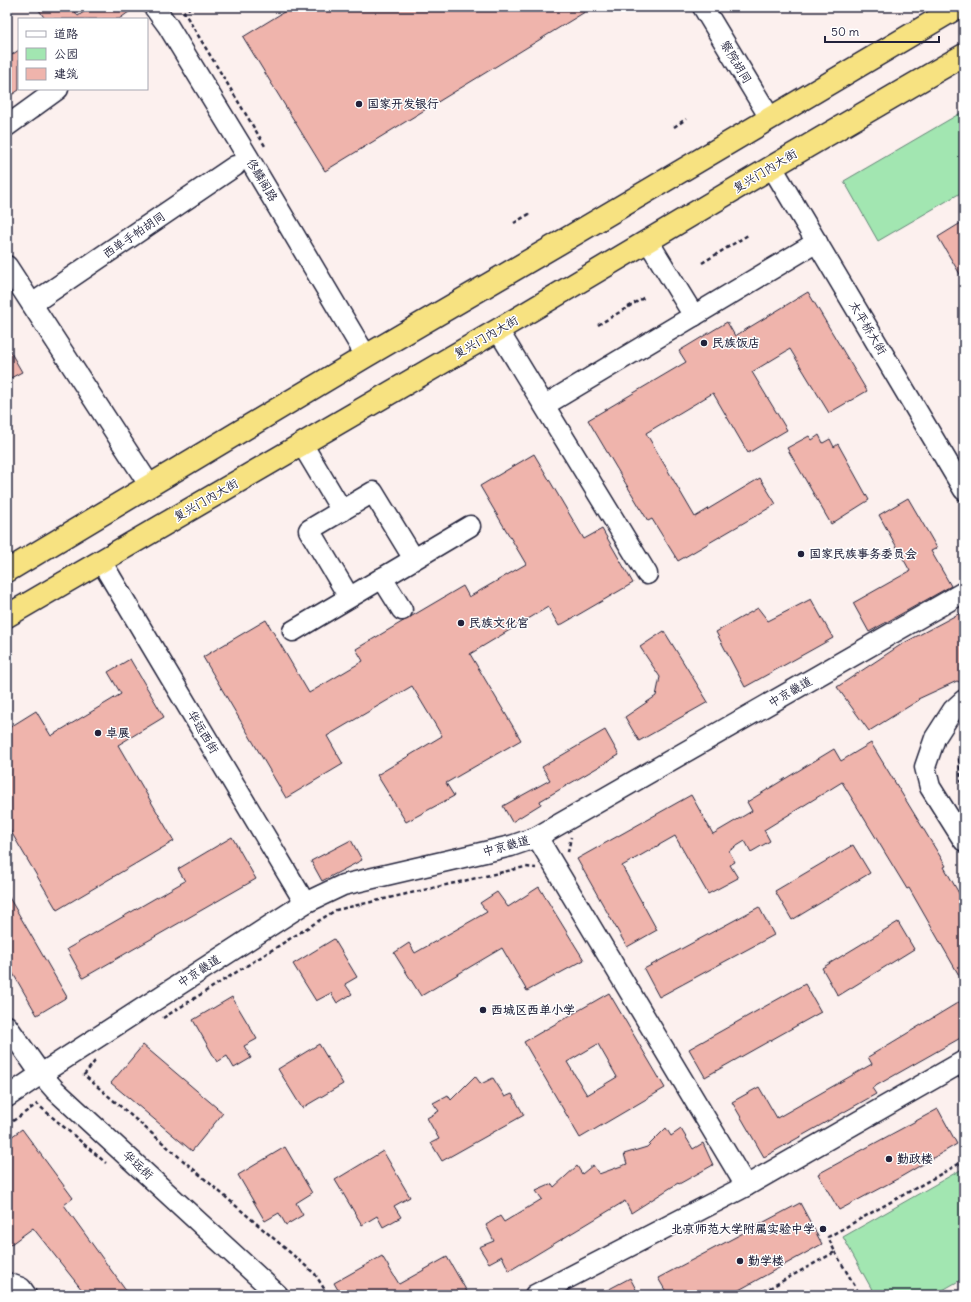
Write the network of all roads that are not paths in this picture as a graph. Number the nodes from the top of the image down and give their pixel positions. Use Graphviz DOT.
graph roads {
  1 [pos="703,7"];
  2 [pos="958,7"];
  3 [pos="158,13"];
  4 [pos="964,55"];
  5 [pos="57,90"];
  6 [pos="770,118"];
  7 [pos="7,126"];
  8 [pos="235,166"];
  9 [pos="772,167"];
  10 [pos="648,241"];
  11 [pos="817,242"];
  12 [pos="7,266"];
  13 [pos="32,304"];
  14 [pos="694,316"];
  15 [pos="498,330"];
  16 [pos="366,356"];
  17 [pos="545,405"];
  18 [pos="302,444"];
  19 [pos="150,486"];
  20 [pos="964,490"];
  21 [pos="342,510"];
  22 [pos="470,526"];
  23 [pos="414,559"];
  24 [pos="101,561"];
  25 [pos="7,570"];
  26 [pos="648,574"];
  27 [pos="382,578"];
  28 [pos="964,592"];
  29 [pos="349,597"];
  30 [pos="402,610"];
  31 [pos="7,616"];
  32 [pos="293,631"];
  33 [pos="964,700"];
  34 [pos="537,837"];
  35 [pos="964,841"];
  36 [pos="305,904"];
  37 [pos="7,1026"];
  38 [pos="964,1061"];
  39 [pos="41,1074"];
  40 [pos="7,1097"];
  41 [pos="746,1186"];
  42 [pos="7,1283"];
  43 [pos="274,1294"];
  44 [pos="26,1295"];
  45 [pos="536,1295"];
  1 -- 6 [label="street, 察院胡同"];
  2 -- 6 [label="highway"];
  3 -- 16 [label="street, 佟麟阁路"];
  4 -- 9 [label="highway, 复兴门内大街"];
  5 -- 7 [label="street"];
  6 -- 16 [label="highway"];
  8 -- 13 [label="street, 西单手帕胡同"];
  9 -- 10 [label="highway, 复兴门内大街"];
  9 -- 11 [label="street, 太平桥大街"];
  10 -- 14 [label="street"];
  10 -- 15 [label="highway, 复兴门内大街"];
  11 -- 14 [label="street"];
  11 -- 20 [label="street, 太平桥大街"];
  12 -- 13 [label="street"];
  13 -- 19 [label="street"];
  14 -- 17 [label="street"];
  15 -- 17 [label="street"];
  15 -- 18 [label="highway, 复兴门内大街"];
  16 -- 19 [label="highway"];
  17 -- 26 [label="street"];
  18 -- 21 [label="street"];
  18 -- 24 [label="highway, 复兴门内大街"];
  19 -- 25 [label="highway"];
  21 -- 23 [label="street"];
  21 -- 29 [label="street"];
  22 -- 23 [label="street"];
  23 -- 27 [label="street"];
  24 -- 31 [label="highway, 复兴门内大街"];
  24 -- 36 [label="street, 华远西街"];
  27 -- 29 [label="street"];
  27 -- 30 [label="street"];
  28 -- 34 [label="street, 中京畿道"];
  29 -- 32 [label="street"];
  33 -- 35 [label="street"];
  34 -- 36 [label="street, 中京畿道"];
  34 -- 41 [label="street"];
  36 -- 39 [label="street, 中京畿道"];
  37 -- 39 [label="street, 华远街"];
  38 -- 41 [label="street"];
  39 -- 40 [label="street, 中京畿道"];
  39 -- 43 [label="street, 华远街"];
  41 -- 45 [label="street"];
  42 -- 44 [label="street"];
}
